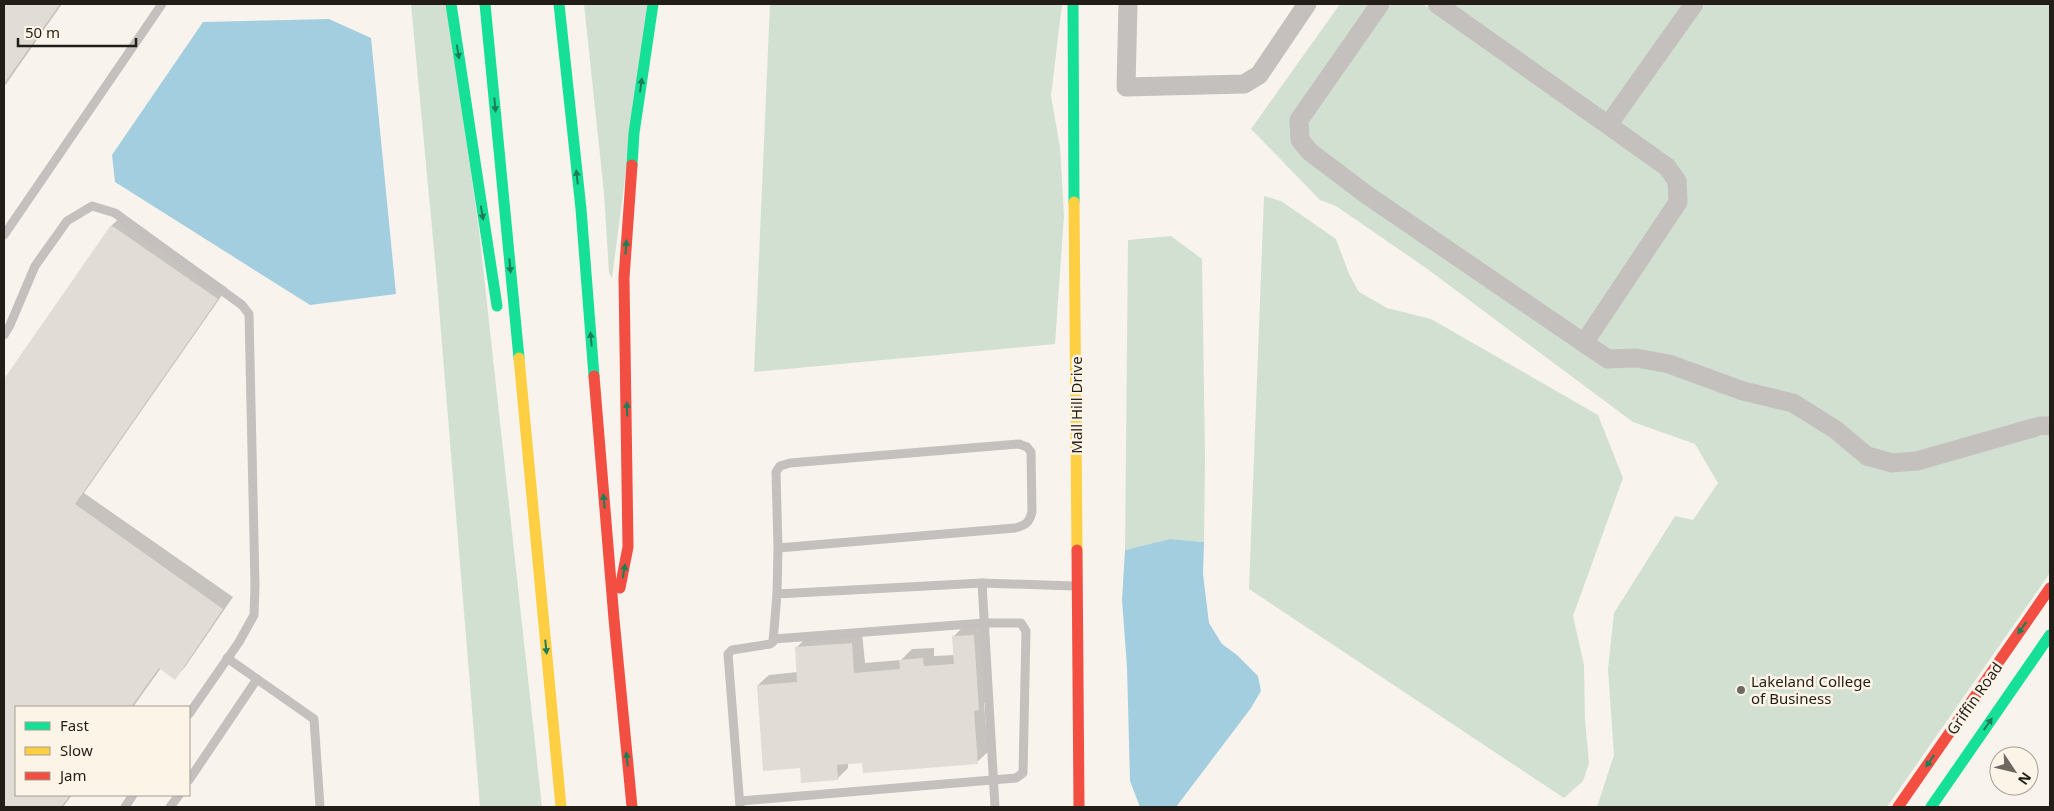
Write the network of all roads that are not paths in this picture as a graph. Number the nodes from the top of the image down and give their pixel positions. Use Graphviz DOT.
graph roads {
  1 [pos="162,4"];
  2 [pos="450,4"];
  3 [pos="485,4"];
  4 [pos="559,4"];
  5 [pos="653,4"];
  6 [pos="1073,4"];
  7 [pos="1128,4"];
  8 [pos="1307,4"];
  9 [pos="1380,4"];
  10 [pos="1437,4"];
  11 [pos="1694,4"];
  12 [pos="1608,125"];
  13 [pos="4,235"];
  14 [pos="498,316"];
  15 [pos="4,334"];
  16 [pos="1584,343"];
  17 [pos="511,404"];
  18 [pos="2050,426"];
  19 [pos="778,548"];
  20 [pos="982,583"];
  21 [pos="1077,586"];
  22 [pos="2050,588"];
  23 [pos="777,594"];
  24 [pos="541,598"];
  25 [pos="614,619"];
  26 [pos="984,623"];
  27 [pos="2050,635"];
  28 [pos="774,639"];
  29 [pos="227,658"];
  30 [pos="258,680"];
  31 [pos="190,713"];
  32 [pos="190,779"];
  33 [pos="994,779"];
  34 [pos="132,796"];
  35 [pos="175,796"];
  36 [pos="740,804"];
  37 [pos="125,807"];
  38 [pos="170,807"];
  39 [pos="320,807"];
  40 [pos="561,807"];
  41 [pos="632,807"];
  42 [pos="995,807"];
  43 [pos="1079,807"];
  44 [pos="1898,807"];
  45 [pos="1931,807"];
  1 -- 13 [label="lane"];
  2 -- 14 [label="main road, one-way"];
  3 -- 24 [label="main road, one-way"];
  25 -- 4 [label="main road, one-way"];
  25 -- 5 [label="main road, one-way"];
  6 -- 21 [label="main road, Mall Hill Drive"];
  7 -- 8 [label="street"];
  9 -- 16 [label="street"];
  10 -- 12 [label="street"];
  11 -- 12 [label="street"];
  12 -- 16 [label="street"];
  15 -- 29 [label="lane"];
  16 -- 18 [label="street"];
  17 -- 24 [label="main road"];
  19 -- 19 [label="lane"];
  19 -- 23 [label="lane"];
  20 -- 21 [label="lane"];
  20 -- 23 [label="lane"];
  20 -- 26 [label="lane"];
  21 -- 43 [label="main road, Mall Hill Drive"];
  22 -- 44 [label="main road, Griffin Road, one-way"];
  23 -- 28 [label="lane"];
  24 -- 40 [label="main road, one-way"];
  41 -- 25 [label="main road, one-way"];
  26 -- 28 [label="lane"];
  26 -- 33 [label="lane"];
  26 -- 33 [label="lane"];
  45 -- 27 [label="main road, Griffin Road, one-way"];
  28 -- 36 [label="lane"];
  29 -- 30 [label="lane"];
  29 -- 31 [label="lane"];
  30 -- 32 [label="lane"];
  30 -- 39 [label="lane"];
  33 -- 36 [label="lane"];
  33 -- 42 [label="lane"];
  34 -- 37 [label="lane"];
  35 -- 38 [label="lane"];
}
